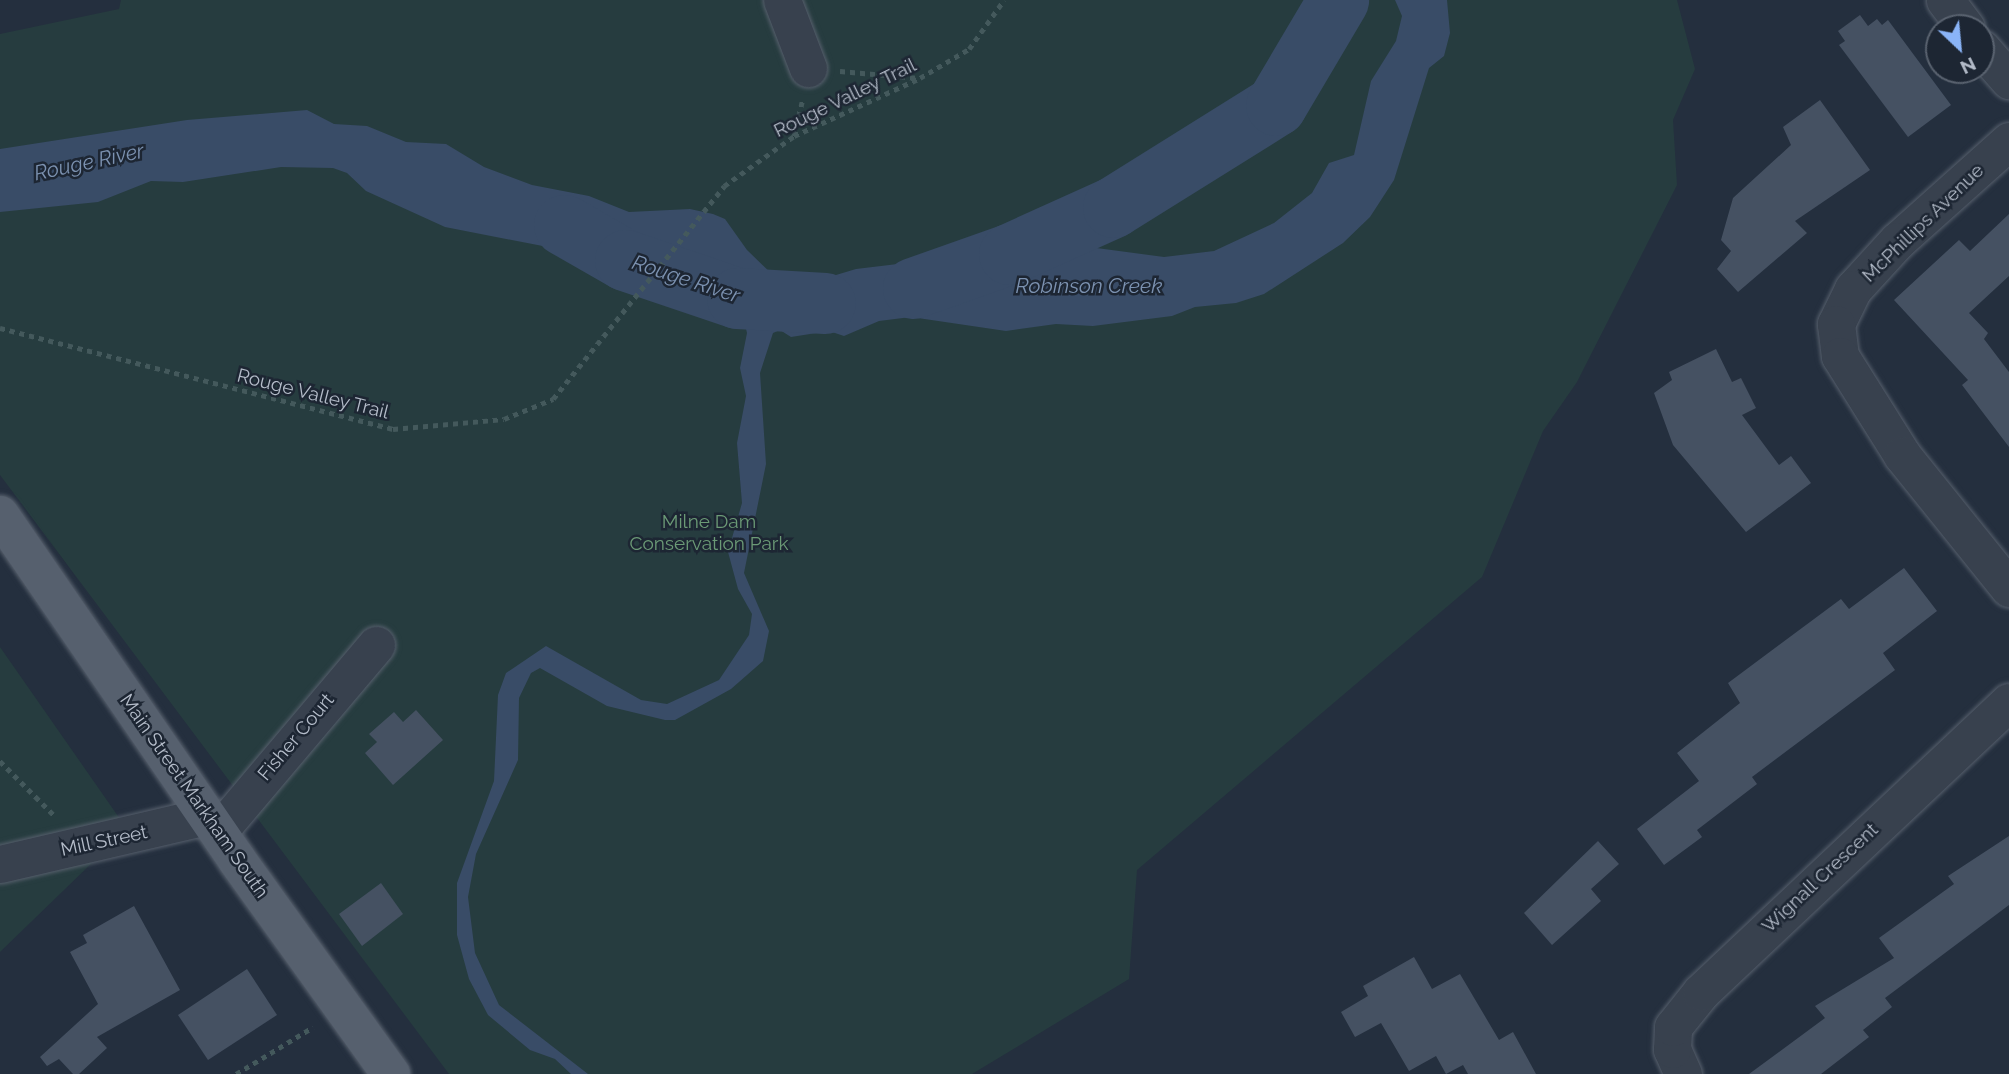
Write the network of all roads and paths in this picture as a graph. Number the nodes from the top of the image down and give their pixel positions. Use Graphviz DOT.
graph roads {
  1 [pos="782,0"];
  2 [pos="1004,0"];
  3 [pos="1995,64"];
  4 [pos="808,68"];
  5 [pos="2009,80"];
  6 [pos="2009,141"];
  7 [pos="0,328"];
  8 [pos="0,515"];
  9 [pos="2009,588"];
  10 [pos="376,645"];
  11 [pos="2009,702"];
  12 [pos="0,761"];
  13 [pos="213,824"];
  14 [pos="85,846"];
  15 [pos="0,863"];
  16 [pos="314,1027"];
  17 [pos="236,1074"];
  18 [pos="391,1074"];
  19 [pos="1683,1074"];
  1 -- 4 [label="street"];
  2 -- 7 [label="path, Rouge Valley Trail"];
  3 -- 5 [label="street"];
  6 -- 9 [label="street, McPhillips Avenue"];
  8 -- 13 [label="main road, Main Street Markham South"];
  10 -- 13 [label="street, Fisher Court"];
  11 -- 19 [label="street, Wignall Crescent"];
  12 -- 14 [label="path"];
  13 -- 14 [label="street, Mill Street"];
  13 -- 18 [label="main road, Main Street Markham South"];
  14 -- 15 [label="street, Mill Street"];
  16 -- 17 [label="path"];
}
